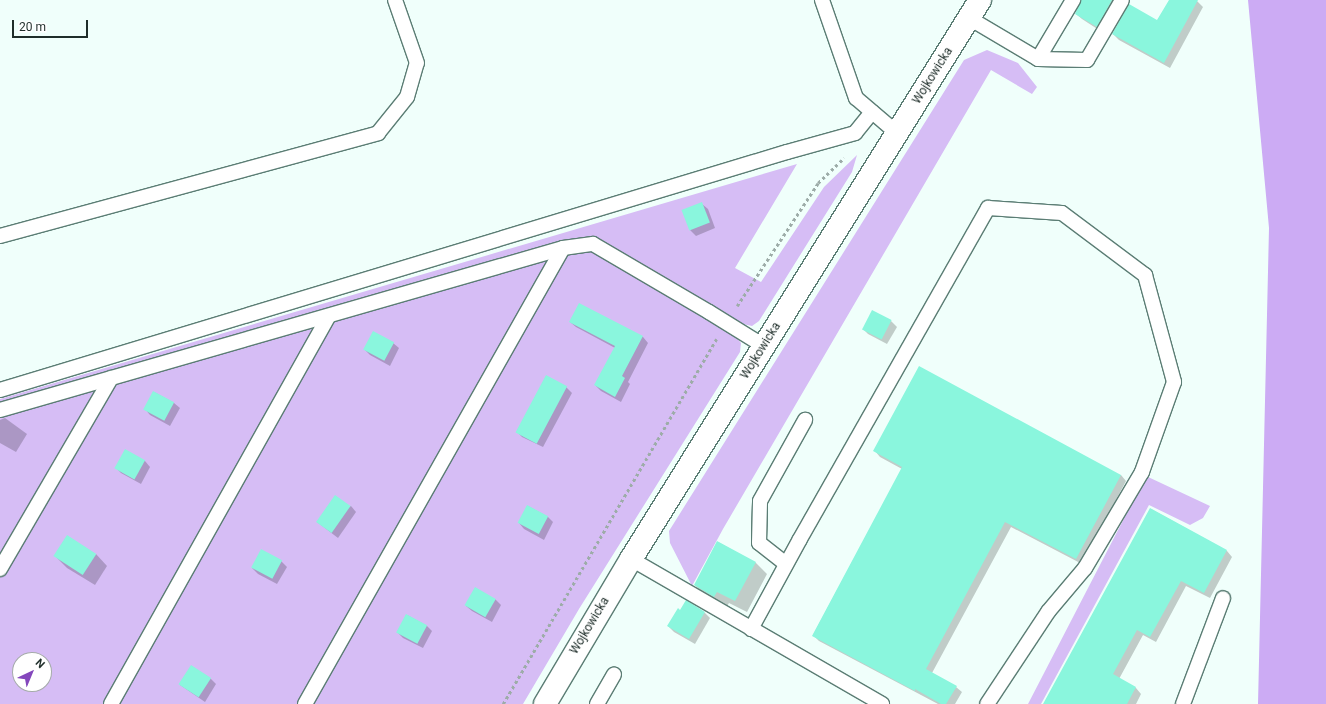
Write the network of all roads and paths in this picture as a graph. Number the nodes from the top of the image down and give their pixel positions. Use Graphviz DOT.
graph roads {
  1 [pos="395,0"];
  2 [pos="822,0"];
  3 [pos="1073,0"];
  4 [pos="1122,0"];
  5 [pos="975,9"];
  6 [pos="1038,59"];
  7 [pos="874,114"];
  8 [pos="897,133"];
  9 [pos="848,153"];
  10 [pos="0,236"];
  11 [pos="563,248"];
  12 [pos="329,316"];
  13 [pos="726,322"];
  14 [pos="764,346"];
  15 [pos="111,378"];
  16 [pos="0,390"];
  17 [pos="0,410"];
  18 [pos="805,420"];
  19 [pos="631,559"];
  20 [pos="786,564"];
  21 [pos="0,569"];
  22 [pos="1223,598"];
  23 [pos="751,629"];
  24 [pos="614,674"];
  25 [pos="111,704"];
  26 [pos="305,704"];
  27 [pos="503,704"];
  28 [pos="545,704"];
  29 [pos="597,704"];
  30 [pos="882,704"];
  31 [pos="987,704"];
  32 [pos="1183,704"];
  1 -- 10 [label="lane"];
  2 -- 7 [label="lane"];
  3 -- 6 [label="lane"];
  4 -- 6 [label="lane"];
  5 -- 6 [label="lane"];
  5 -- 8 [label="street, Wojkowicka"];
  7 -- 8 [label="lane"];
  7 -- 16 [label="lane"];
  8 -- 14 [label="street, Wojkowicka"];
  9 -- 13 [label="path"];
  11 -- 12 [label="lane"];
  11 -- 13 [label="lane"];
  11 -- 26 [label="lane"];
  12 -- 15 [label="lane"];
  12 -- 25 [label="lane"];
  13 -- 14 [label="lane"];
  13 -- 27 [label="path"];
  14 -- 19 [label="street, Wojkowicka"];
  15 -- 17 [label="lane"];
  15 -- 21 [label="lane"];
  18 -- 20 [label="lane"];
  19 -- 23 [label="lane"];
  19 -- 28 [label="street, Wojkowicka"];
  20 -- 23 [label="lane"];
  20 -- 31 [label="lane"];
  22 -- 32 [label="lane"];
  23 -- 30 [label="lane"];
  24 -- 29 [label="lane"];
}
